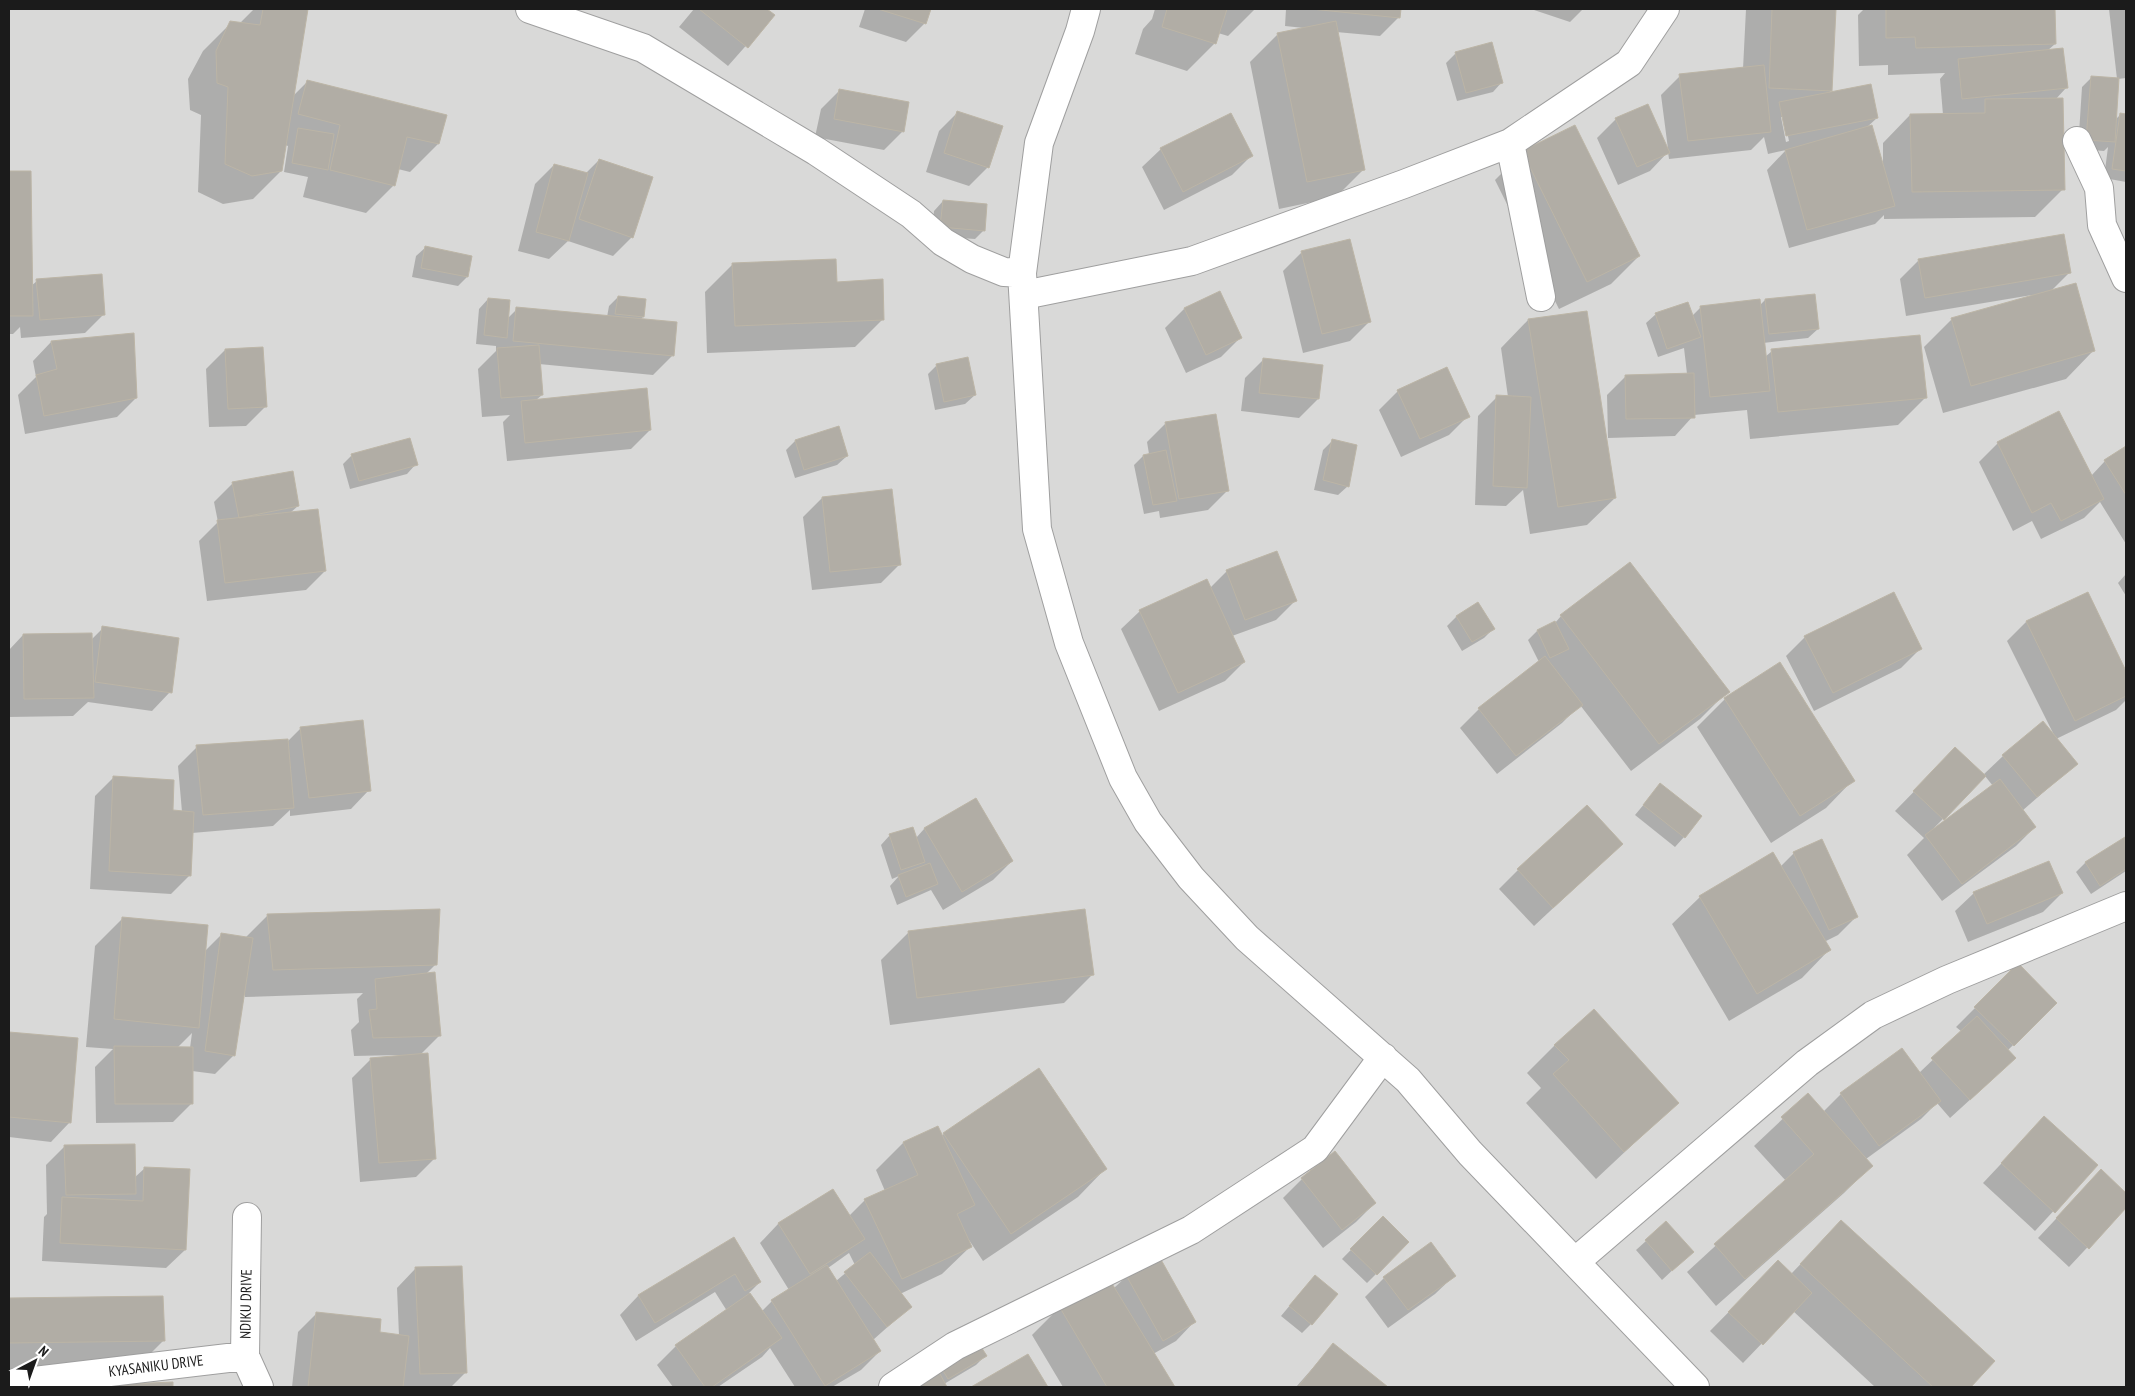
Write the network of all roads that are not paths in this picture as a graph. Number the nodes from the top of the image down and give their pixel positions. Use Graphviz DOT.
graph roads {
  1 [pos="530,9"];
  2 [pos="1086,9"];
  3 [pos="1664,9"];
  4 [pos="2076,141"];
  5 [pos="1510,143"];
  6 [pos="2126,278"];
  7 [pos="1023,284"];
  8 [pos="1541,297"];
  9 [pos="2126,906"];
  10 [pos="1383,1057"];
  11 [pos="247,1217"];
  12 [pos="1574,1262"];
  13 [pos="245,1356"];
  14 [pos="9,1384"];
  15 [pos="259,1387"];
  16 [pos="893,1387"];
  17 [pos="1695,1387"];
  1 -- 7 [label="street"];
  2 -- 7 [label="street"];
  3 -- 5 [label="street"];
  4 -- 6 [label="street"];
  5 -- 7 [label="street"];
  5 -- 8 [label="street"];
  7 -- 10 [label="street"];
  9 -- 12 [label="street"];
  10 -- 12 [label="street"];
  10 -- 16 [label="street"];
  11 -- 13 [label="street, NDIKU DRIVE"];
  12 -- 17 [label="street"];
  13 -- 14 [label="street, KYASANIKU DRIVE"];
  13 -- 15 [label="street, NDIKU DRIVE"];
}
